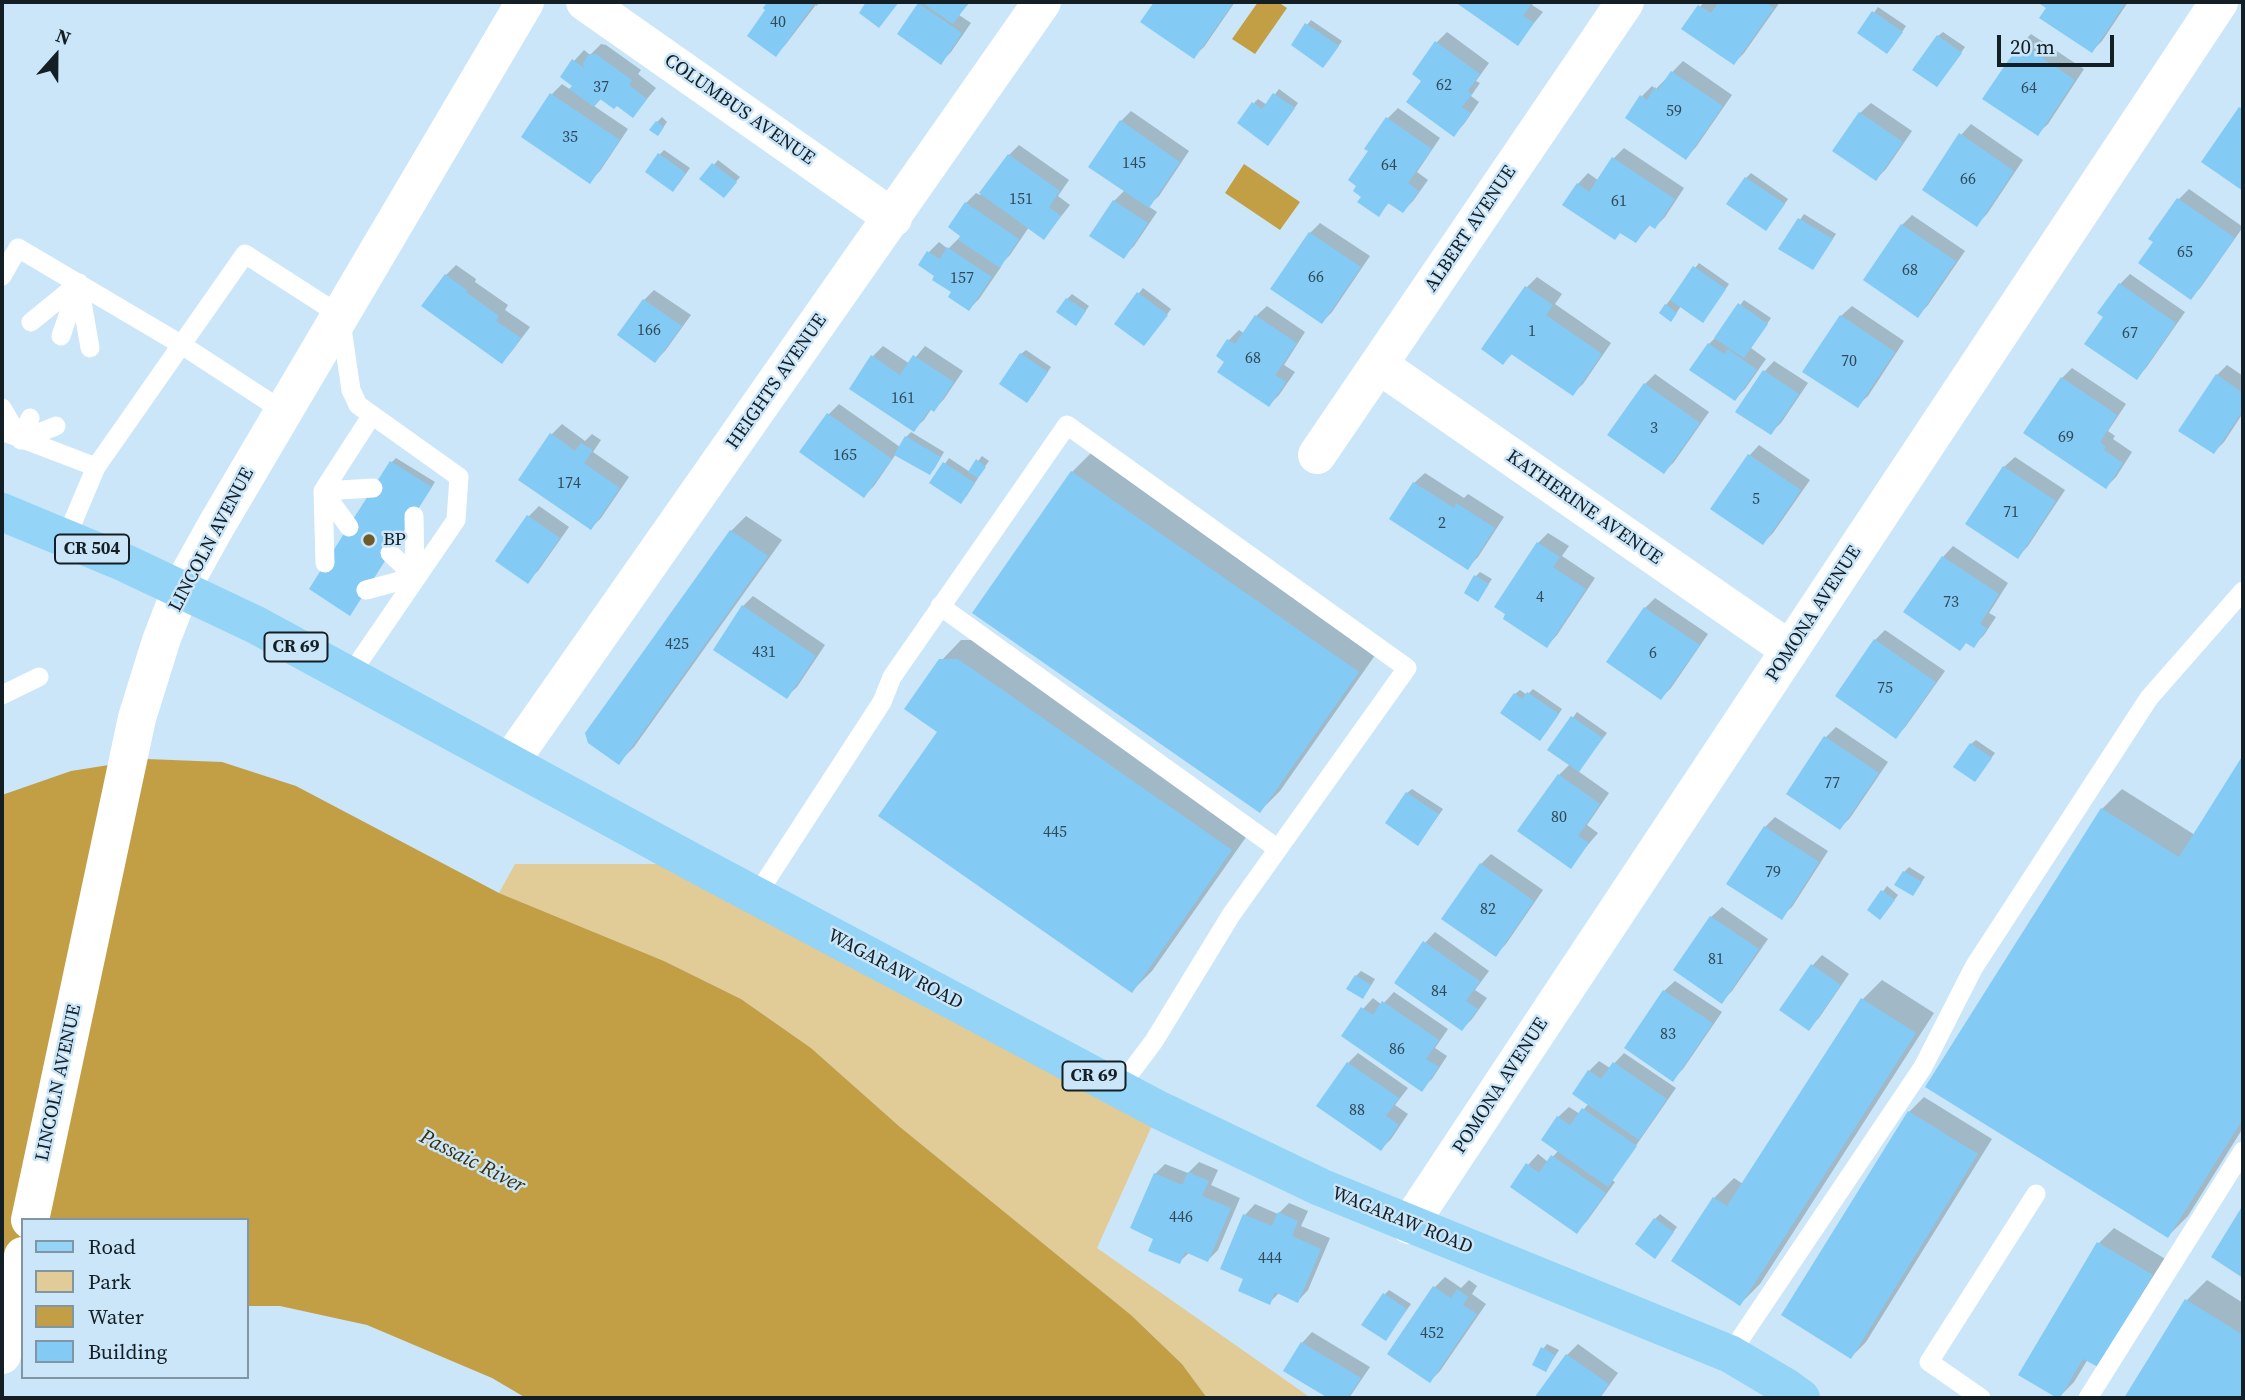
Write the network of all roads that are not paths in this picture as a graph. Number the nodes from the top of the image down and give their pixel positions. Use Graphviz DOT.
graph roads {
  1 [pos="525,2"];
  2 [pos="585,2"];
  3 [pos="1042,2"];
  4 [pos="1625,2"];
  5 [pos="2219,2"];
  6 [pos="893,218"];
  7 [pos="2,276"];
  8 [pos="79,283"];
  9 [pos="340,315"];
  10 [pos="31,322"];
  11 [pos="61,336"];
  12 [pos="181,345"];
  13 [pos="90,348"];
  14 [pos="1379,365"];
  15 [pos="2,408"];
  16 [pos="284,411"];
  17 [pos="372,415"];
  18 [pos="30,418"];
  19 [pos="56,426"];
  20 [pos="2,431"];
  21 [pos="21,440"];
  22 [pos="1317,455"];
  23 [pos="96,467"];
  24 [pos="373,488"];
  25 [pos="323,491"];
  26 [pos="2,512"];
  27 [pos="414,516"];
  28 [pos="349,527"];
  29 [pos="66,538"];
  30 [pos="390,553"];
  31 [pos="325,563"];
  32 [pos="415,577"];
  33 [pos="181,589"];
  34 [pos="366,590"];
  35 [pos="2243,591"];
  36 [pos="940,607"];
  37 [pos="1790,650"];
  38 [pos="350,675"];
  39 [pos="39,677"];
  40 [pos="2,695"];
  41 [pos="510,762"];
  42 [pos="1278,849"];
  43 [pos="756,896"];
  44 [pos="1118,1089"];
  45 [pos="2243,1151"];
  46 [pos="2036,1194"];
  47 [pos="30,1218"];
  48 [pos="1409,1225"];
  49 [pos="21,1265"];
  50 [pos="2,1354"];
  51 [pos="1730,1354"];
  52 [pos="1801,1398"];
  53 [pos="1981,1398"];
  54 [pos="2088,1398"];
  1 -- 9 [label="street, LINCOLN AVENUE"];
  2 -- 6 [label="street, COLUMBUS AVENUE"];
  3 -- 6 [label="street, HEIGHTS AVENUE"];
  4 -- 14 [label="street, ALBERT AVENUE"];
  5 -- 37 [label="street, POMONA AVENUE"];
  6 -- 41 [label="street, HEIGHTS AVENUE"];
  7 -- 8 [label="lane"];
  8 -- 10 [label="lane"];
  8 -- 11 [label="lane"];
  8 -- 12 [label="lane"];
  8 -- 13 [label="lane"];
  9 -- 12 [label="lane"];
  9 -- 16 [label="street, LINCOLN AVENUE"];
  9 -- 17 [label="lane"];
  12 -- 16 [label="lane"];
  12 -- 23 [label="lane"];
  14 -- 22 [label="street, ALBERT AVENUE"];
  14 -- 37 [label="street, KATHERINE AVENUE"];
  15 -- 21 [label="lane"];
  16 -- 33 [label="street, LINCOLN AVENUE"];
  17 -- 25 [label="lane"];
  17 -- 32 [label="lane"];
  18 -- 21 [label="lane"];
  19 -- 21 [label="lane"];
  20 -- 21 [label="lane"];
  21 -- 23 [label="lane"];
  23 -- 29 [label="lane"];
  24 -- 25 [label="lane"];
  25 -- 28 [label="lane"];
  25 -- 31 [label="lane"];
  26 -- 29 [label="main road, WAGARAW ROAD / CR 504"];
  27 -- 32 [label="lane"];
  29 -- 33 [label="main road, WAGARAW ROAD / CR 504"];
  30 -- 32 [label="lane"];
  32 -- 34 [label="lane"];
  32 -- 38 [label="lane"];
  33 -- 38 [label="main road, WAGARAW ROAD / CR 69"];
  33 -- 47 [label="street, LINCOLN AVENUE"];
  35 -- 51 [label="lane"];
  36 -- 42 [label="lane"];
  36 -- 42 [label="lane"];
  36 -- 43 [label="lane"];
  37 -- 48 [label="street, POMONA AVENUE"];
  38 -- 41 [label="main road, WAGARAW ROAD / CR 69"];
  39 -- 40 [label="lane"];
  41 -- 43 [label="main road, WAGARAW ROAD / CR 69"];
  42 -- 44 [label="lane"];
  43 -- 44 [label="main road, WAGARAW ROAD / CR 69"];
  44 -- 48 [label="main road, WAGARAW ROAD / CR 69"];
  45 -- 54 [label="lane"];
  46 -- 53 [label="lane"];
  48 -- 51 [label="main road, WAGARAW ROAD / CR 69"];
  49 -- 50 [label="street"];
  51 -- 52 [label="main road, WAGARAW ROAD / CR 69"];
}
